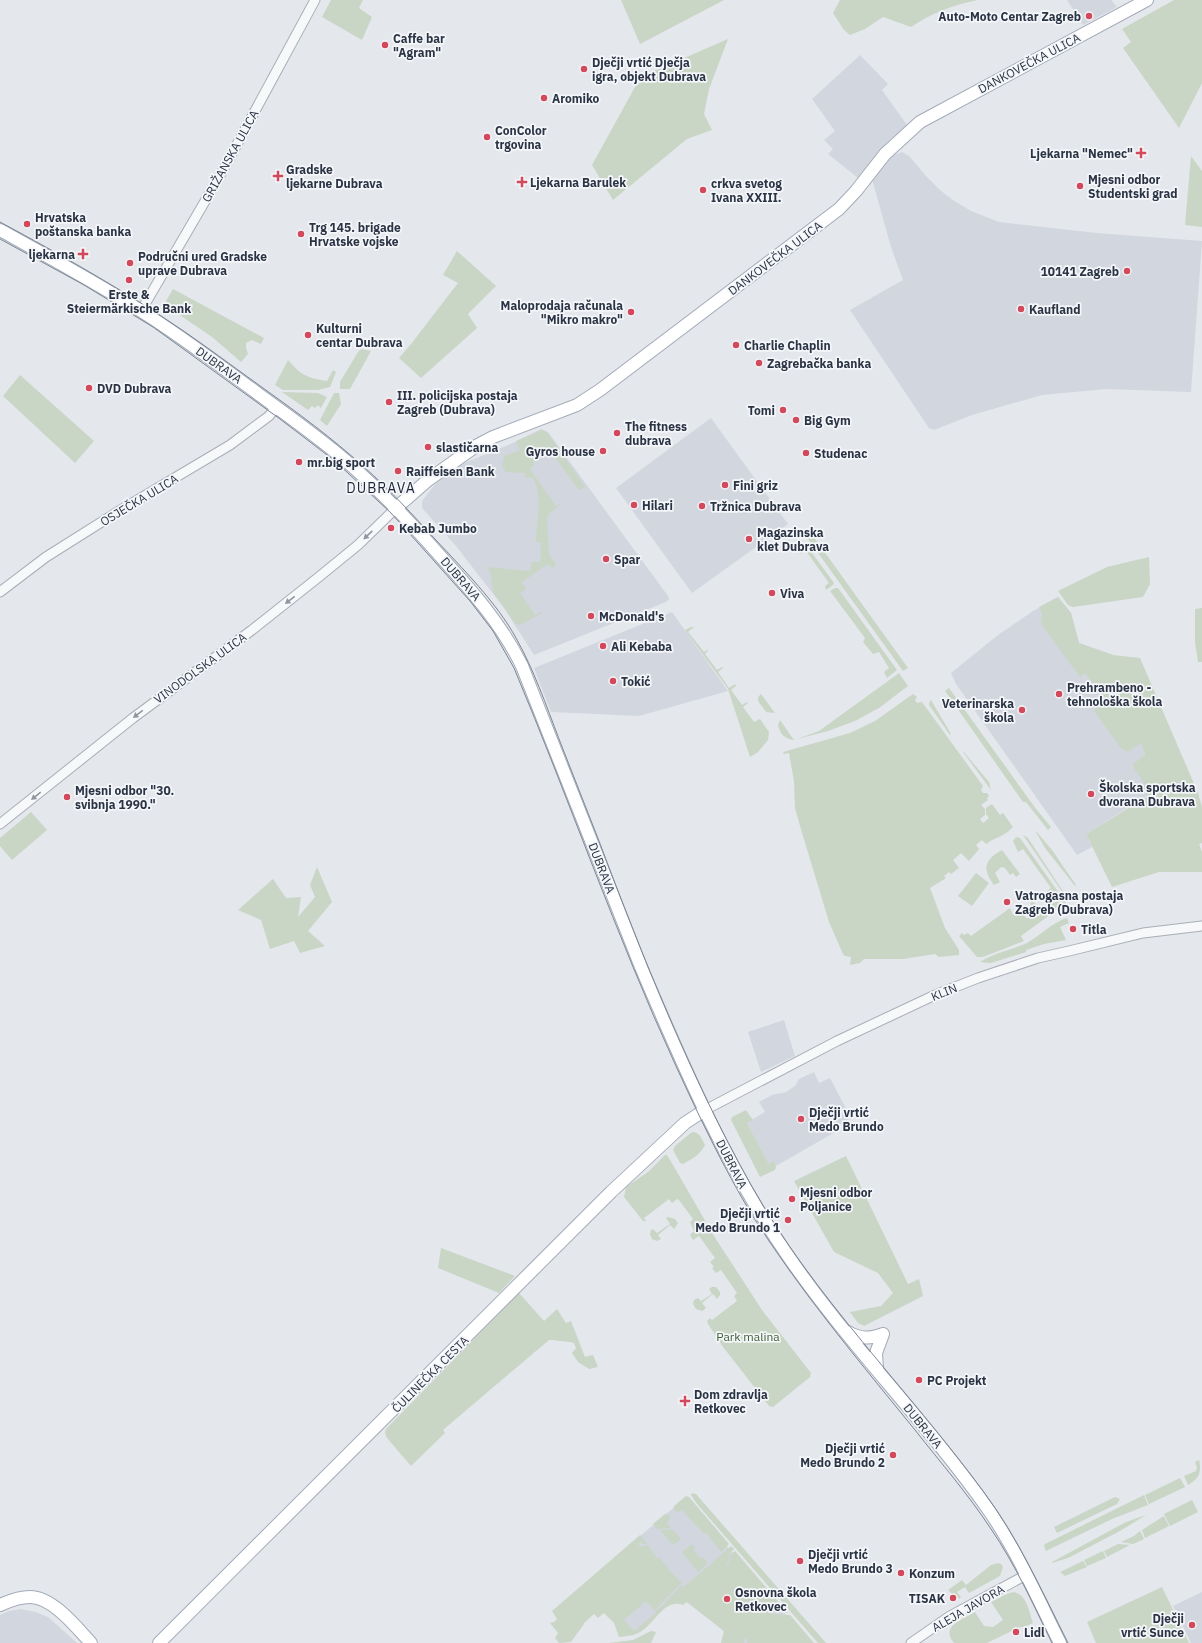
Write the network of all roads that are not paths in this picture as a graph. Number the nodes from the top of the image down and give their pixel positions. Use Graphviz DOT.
graph roads {
  1 [pos="315,0"];
  2 [pos="1147,0"];
  3 [pos="0,230"];
  4 [pos="141,311"];
  5 [pos="276,407"];
  6 [pos="396,508"];
  7 [pos="0,592"];
  8 [pos="0,824"];
  9 [pos="1202,926"];
  10 [pos="705,1110"];
  11 [pos="845,1330"];
  12 [pos="877,1369"];
  13 [pos="1026,1575"];
  14 [pos="0,1605"];
  15 [pos="92,1643"];
  16 [pos="160,1643"];
  17 [pos="910,1643"];
  18 [pos="1060,1643"];
  1 -- 4 [label="street, GRIŽANSKA ULICA"];
  2 -- 6 [label="main road, DANKOVEČKA ULICA"];
  3 -- 4 [label="main road, DUBRAVA"];
  4 -- 5 [label="main road, DUBRAVA"];
  5 -- 6 [label="main road, DUBRAVA"];
  5 -- 7 [label="street, OSJEČKA ULICA"];
  6 -- 8 [label="street, VINODOLSKA ULICA, one-way"];
  6 -- 10 [label="main road, DUBRAVA"];
  9 -- 10 [label="street, KLIN"];
  10 -- 11 [label="main road, DUBRAVA"];
  10 -- 16 [label="main road, ČULINEČKA CESTA"];
  11 -- 12 [label="main road, DUBRAVA"];
  11 -- 12 [label="main road"];
  12 -- 13 [label="main road, DUBRAVA"];
  13 -- 17 [label="street, ALEJA JAVORA"];
  13 -- 18 [label="main road, DUBRAVA"];
  14 -- 15 [label="main road"];
}
